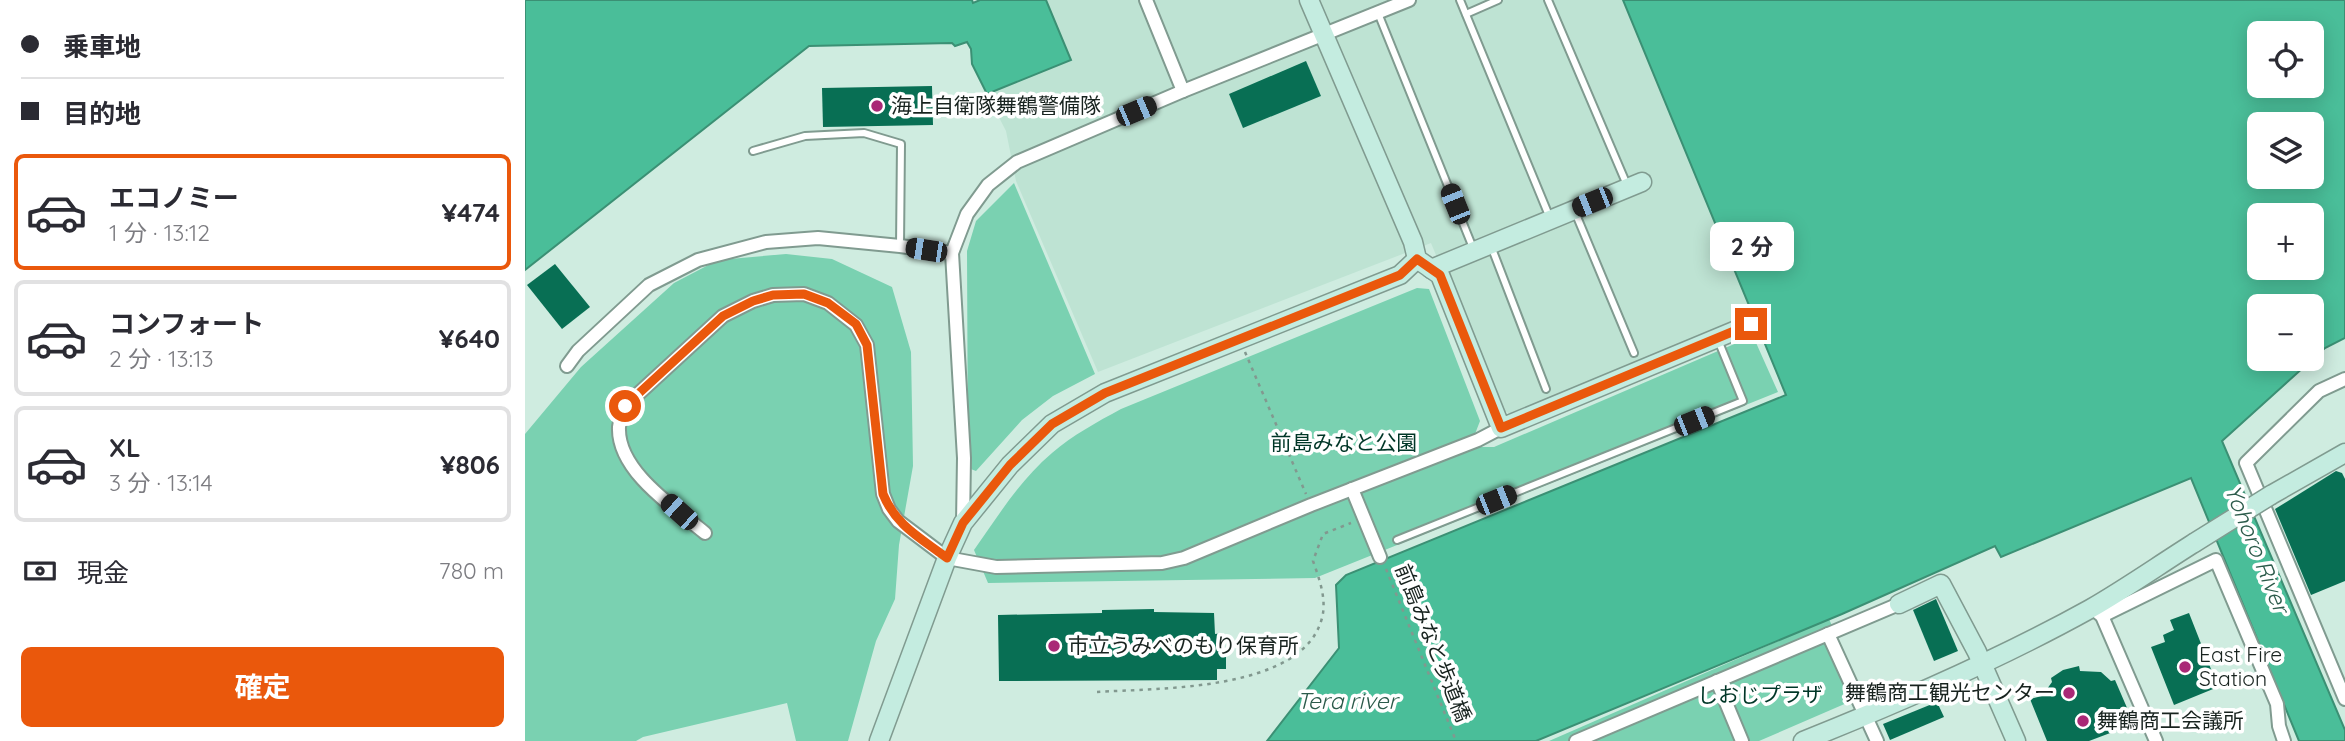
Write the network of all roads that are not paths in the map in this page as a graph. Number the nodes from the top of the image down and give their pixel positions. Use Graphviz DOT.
graph roads {
  1 [pos="1146,0"];
  2 [pos="1309,0"];
  3 [pos="1409,0"];
  4 [pos="1460,0"];
  5 [pos="1498,0"];
  6 [pos="1548,0"];
  7 [pos="1378,13"];
  8 [pos="1466,14"];
  9 [pos="1323,36"];
  10 [pos="1183,91"];
  11 [pos="753,152"];
  12 [pos="1635,184"];
  13 [pos="1574,210"];
  14 [pos="1551,219"];
  15 [pos="900,246"];
  16 [pos="1482,248"];
  17 [pos="952,253"];
  18 [pos="1424,264"];
  19 [pos="1751,324"];
  20 [pos="1717,338"];
  21 [pos="1634,353"];
  22 [pos="567,366"];
  23 [pos="2345,379"];
  24 [pos="1546,389"];
  25 [pos="1501,428"];
  26 [pos="2345,453"];
  27 [pos="1352,489"];
  28 [pos="963,523"];
  29 [pos="705,533"];
  30 [pos="1397,540"];
  31 [pos="1380,557"];
  32 [pos="947,558"];
  33 [pos="1899,604"];
  34 [pos="2097,612"];
  35 [pos="1828,634"];
  36 [pos="1982,664"];
  37 [pos="1717,681"];
  38 [pos="2345,699"];
  39 [pos="1866,716"];
  40 [pos="1596,737"];
  41 [pos="2151,739"];
  42 [pos="879,741"];
  43 [pos="1576,741"];
  44 [pos="1742,741"];
  45 [pos="1803,741"];
  46 [pos="1877,741"];
  47 [pos="2016,741"];
  48 [pos="2284,741"];
  1 -- 10 [label="street"];
  2 -- 9 [label="street"];
  3 -- 7 [label="street"];
  4 -- 8 [label="lane"];
  5 -- 8 [label="lane"];
  6 -- 12 [label="lane"];
  7 -- 9 [label="street"];
  7 -- 16 [label="lane"];
  8 -- 14 [label="lane"];
  9 -- 10 [label="street"];
  9 -- 18 [label="street"];
  10 -- 17 [label="street"];
  11 -- 15 [label="lane"];
  12 -- 13 [label="street"];
  13 -- 14 [label="street"];
  13 -- 21 [label="lane"];
  14 -- 16 [label="street"];
  15 -- 17 [label="street"];
  15 -- 22 [label="street"];
  16 -- 18 [label="street"];
  16 -- 24 [label="lane"];
  17 -- 28 [label="street"];
  18 -- 25 [label="street"];
  18 -- 28 [label="street"];
  19 -- 20 [label="street"];
  20 -- 25 [label="street"];
  20 -- 30 [label="lane"];
  23 -- 38 [label="street"];
  25 -- 27 [label="street"];
  26 -- 34 [label="street, bridge"];
  27 -- 31 [label="street"];
  27 -- 32 [label="street"];
  28 -- 32 [label="street"];
  29 -- 32 [label="street"];
  32 -- 42 [label="street"];
  33 -- 35 [label="street"];
  33 -- 36 [label="street"];
  34 -- 36 [label="street"];
  34 -- 41 [label="street"];
  34 -- 48 [label="street"];
  35 -- 37 [label="street"];
  35 -- 39 [label="street"];
  36 -- 39 [label="street"];
  36 -- 47 [label="street"];
  37 -- 40 [label="street"];
  37 -- 44 [label="street"];
  39 -- 45 [label="street"];
  39 -- 46 [label="street"];
  40 -- 43 [label="street"];
}
